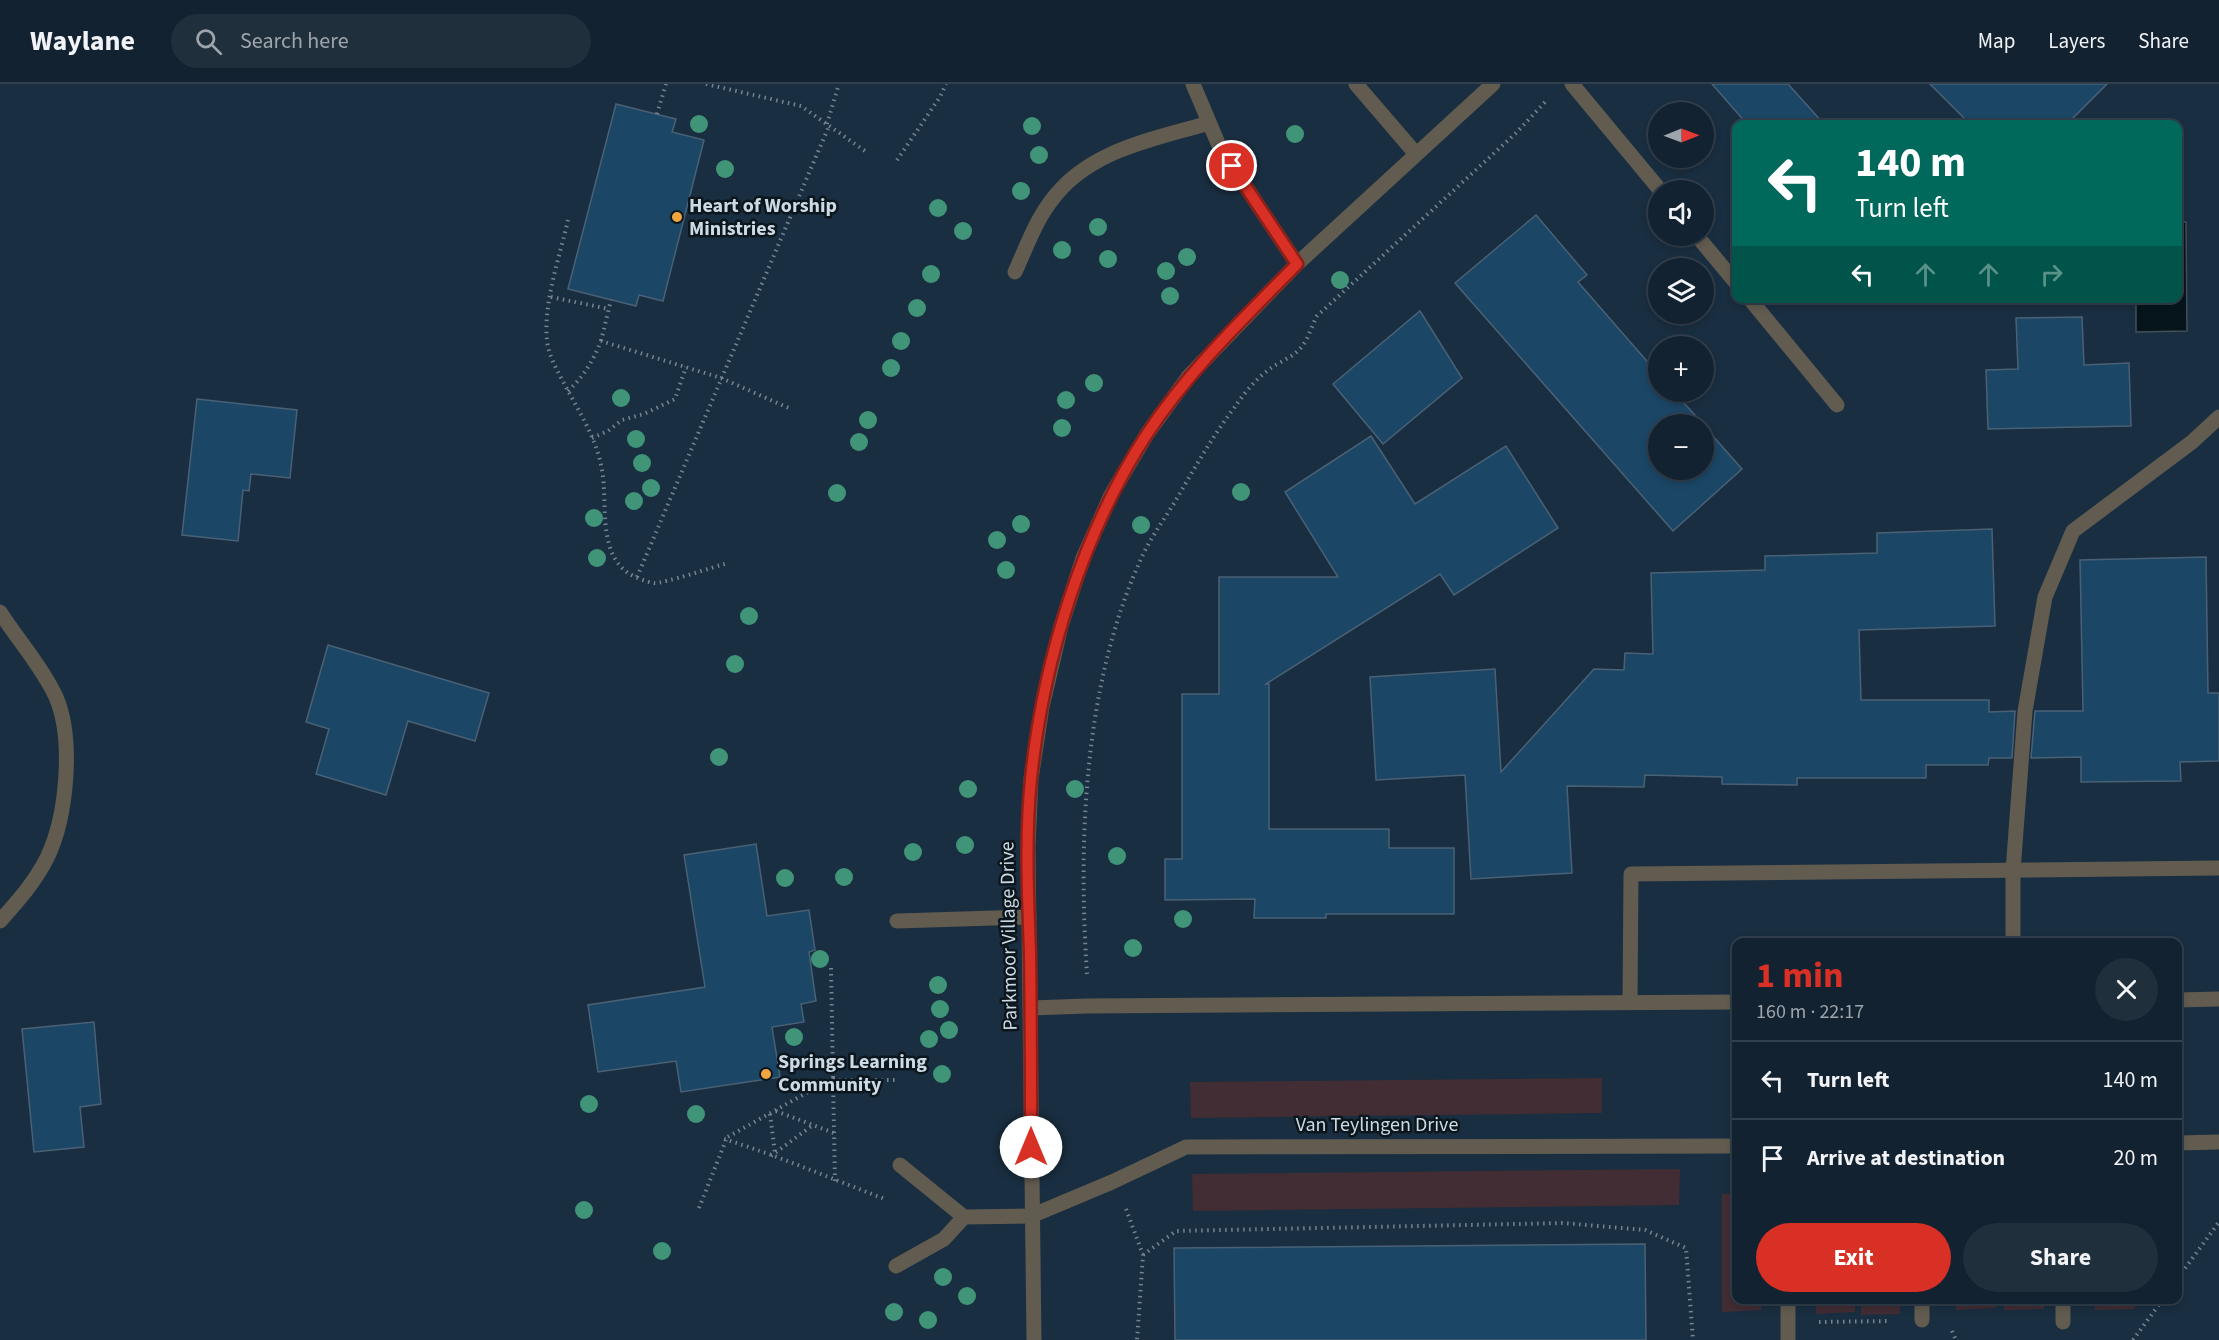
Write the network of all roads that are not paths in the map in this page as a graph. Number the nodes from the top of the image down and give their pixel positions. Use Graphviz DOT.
graph roads {
  1 [pos="1193,84"];
  2 [pos="1356,84"];
  3 [pos="1493,84"];
  4 [pos="1572,84"];
  5 [pos="1209,123"];
  6 [pos="1416,154"];
  7 [pos="1652,180"];
  8 [pos="1705,246"];
  9 [pos="1297,264"];
  10 [pos="1016,272"];
  11 [pos="1732,278"];
  12 [pos="1753,303"];
  13 [pos="1837,405"];
  14 [pos="2219,417"];
  15 [pos="0,612"];
  16 [pos="2219,868"];
  17 [pos="2013,871"];
  18 [pos="1029,917"];
  19 [pos="0,921"];
  20 [pos="897,921"];
  21 [pos="2013,938"];
  22 [pos="2219,999"];
  23 [pos="2182,1000"];
  24 [pos="1630,1002"];
  25 [pos="1732,1002"];
  26 [pos="1031,1008"];
  27 [pos="2219,1142"];
  28 [pos="2182,1143"];
  29 [pos="1732,1146"];
  30 [pos="900,1165"];
  31 [pos="1031,1216"];
  32 [pos="964,1217"];
  33 [pos="896,1266"];
  34 [pos="1788,1304"];
  35 [pos="1922,1304"];
  36 [pos="2063,1304"];
  37 [pos="1922,1320"];
  38 [pos="2063,1322"];
  39 [pos="1034,1340"];
  40 [pos="1788,1340"];
  1 -- 5 [label="street"];
  2 -- 6 [label="street"];
  3 -- 6 [label="street, Parkmoor Village Drive"];
  4 -- 7 [label="street"];
  5 -- 9 [label="street"];
  5 -- 10 [label="street"];
  6 -- 9 [label="street, Parkmoor Village Drive"];
  8 -- 11 [label="street"];
  9 -- 18 [label="street, Parkmoor Village Drive"];
  12 -- 13 [label="street"];
  14 -- 17 [label="street"];
  15 -- 19 [label="street"];
  16 -- 17 [label="street"];
  17 -- 21 [label="street"];
  17 -- 24 [label="street"];
  18 -- 20 [label="street"];
  18 -- 26 [label="street, Parkmoor Village Drive"];
  22 -- 23 [label="street"];
  24 -- 25 [label="street"];
  24 -- 26 [label="street"];
  26 -- 31 [label="street, Parkmoor Village Drive"];
  27 -- 28 [label="street"];
  29 -- 31 [label="street, Van Teylingen Drive"];
  30 -- 32 [label="street"];
  31 -- 32 [label="street"];
  31 -- 39 [label="street, Parkmoor Village Drive"];
  32 -- 33 [label="street"];
  34 -- 40 [label="street"];
  35 -- 37 [label="street"];
  36 -- 38 [label="street"];
}
